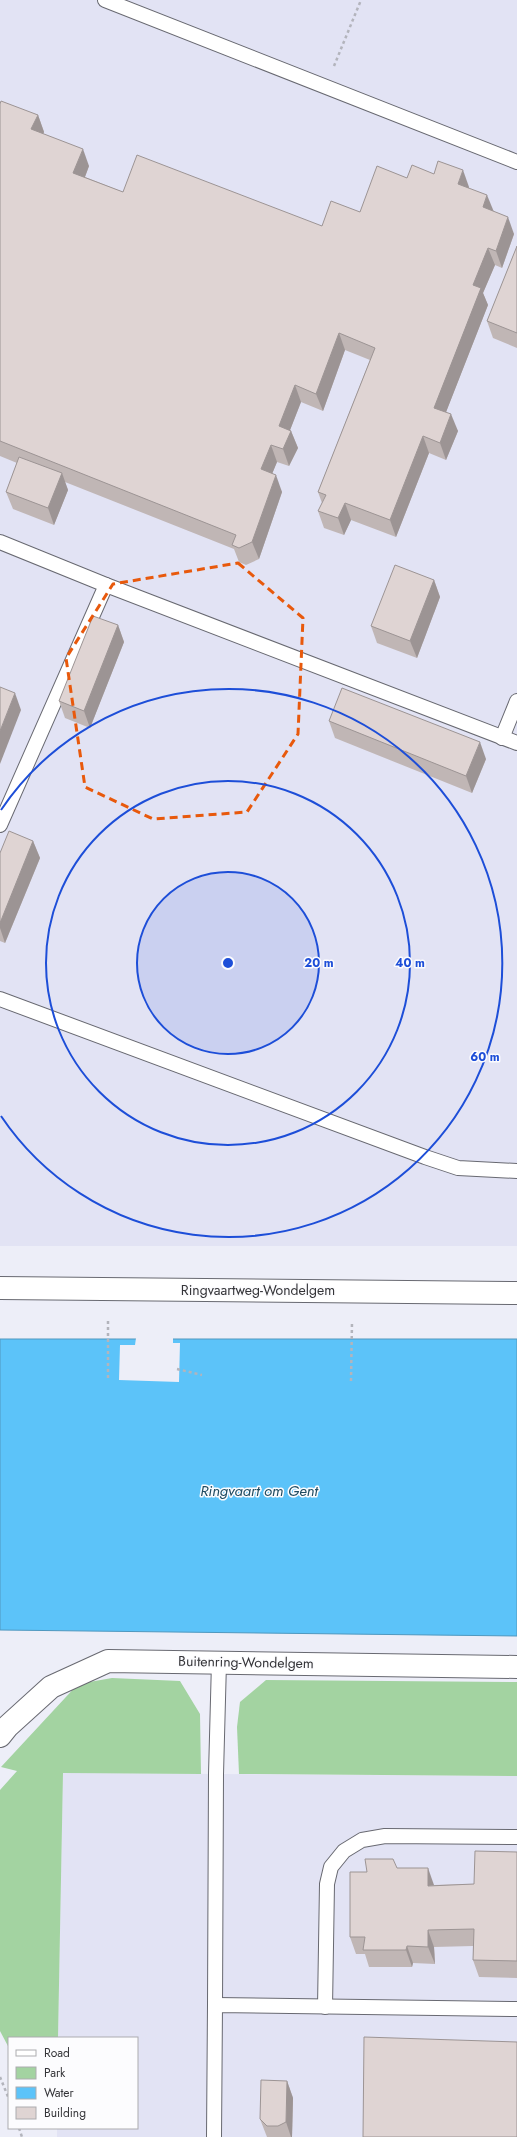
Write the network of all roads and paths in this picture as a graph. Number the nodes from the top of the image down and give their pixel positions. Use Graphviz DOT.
graph roads {
  1 [pos="106,0"];
  2 [pos="361,0"];
  3 [pos="326,87"];
  4 [pos="517,162"];
  5 [pos="0,542"];
  6 [pos="106,584"];
  7 [pos="517,701"];
  8 [pos="502,738"];
  9 [pos="517,743"];
  10 [pos="0,825"];
  11 [pos="0,999"];
  12 [pos="517,1171"];
  13 [pos="0,1288"];
  14 [pos="517,1293"];
  15 [pos="108,1321"];
  16 [pos="352,1322"];
  17 [pos="177,1369"];
  18 [pos="202,1375"];
  19 [pos="108,1378"];
  20 [pos="351,1381"];
  21 [pos="219,1662"];
  22 [pos="517,1667"];
  23 [pos="0,1736"];
  24 [pos="517,1837"];
  25 [pos="216,2005"];
  26 [pos="325,2007"];
  27 [pos="517,2009"];
  28 [pos="0,2077"];
  29 [pos="8,2097"];
  30 [pos="214,2137"];
  1 -- 3 [label="lane"];
  2 -- 3 [label="path"];
  3 -- 4 [label="lane"];
  5 -- 6 [label="lane"];
  6 -- 8 [label="lane"];
  6 -- 10 [label="lane"];
  7 -- 8 [label="lane"];
  8 -- 9 [label="lane"];
  11 -- 12 [label="lane"];
  13 -- 14 [label="street, Ringvaartweg-Wondelgem"];
  15 -- 19 [label="path"];
  16 -- 20 [label="path"];
  17 -- 18 [label="path"];
  21 -- 22 [label="street, Buitenring-Wondelgem"];
  21 -- 23 [label="street, Buitenring-Wondelgem"];
  21 -- 25 [label="lane"];
  24 -- 26 [label="lane"];
  25 -- 26 [label="lane"];
  25 -- 30 [label="lane"];
  26 -- 27 [label="lane"];
  28 -- 29 [label="path"];
}
